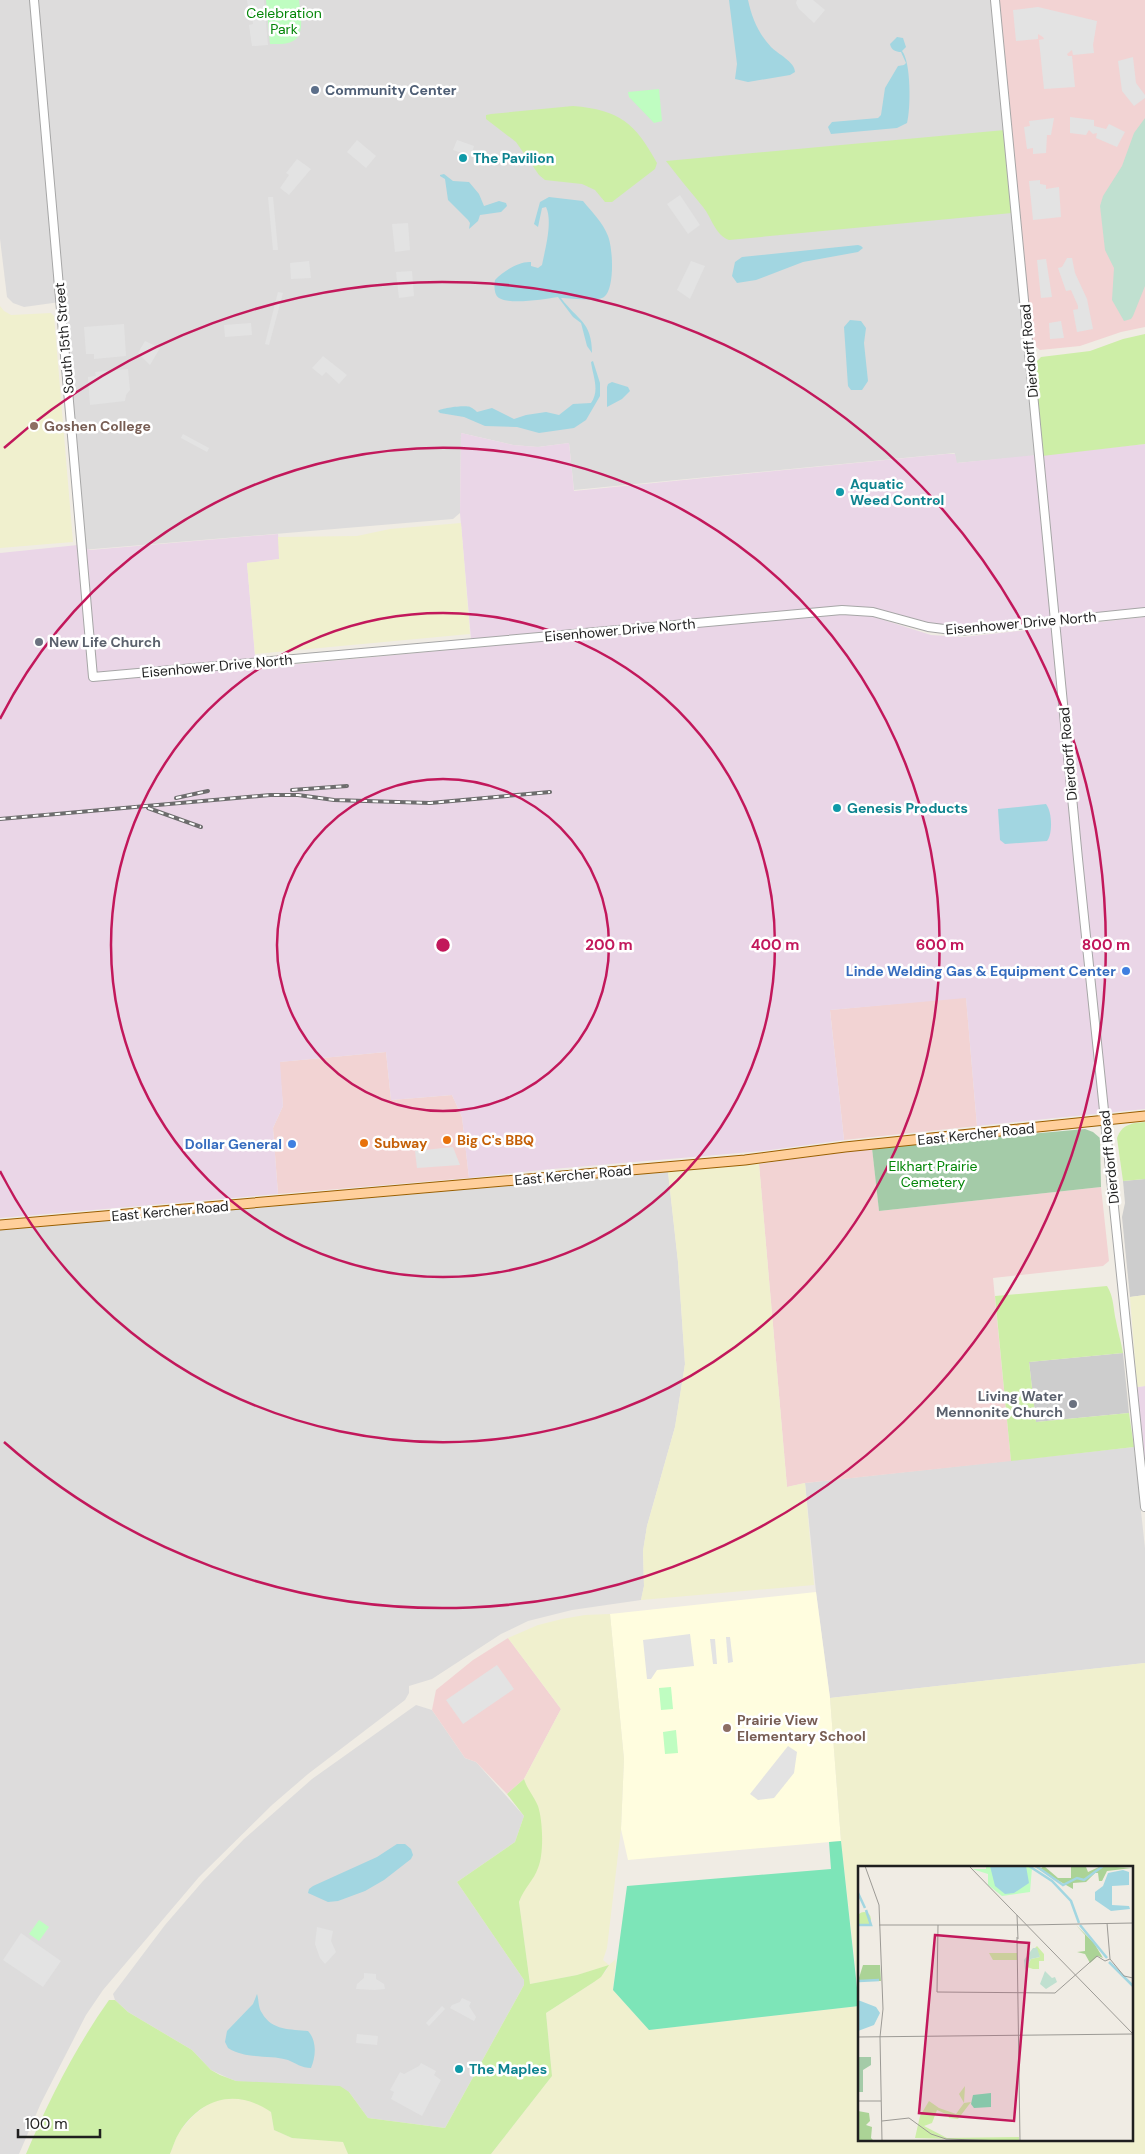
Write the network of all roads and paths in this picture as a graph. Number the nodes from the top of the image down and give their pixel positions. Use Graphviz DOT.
graph roads {
  1 [pos="34,0"];
  2 [pos="995,0"];
  3 [pos="1145,612"];
  4 [pos="1056,621"];
  5 [pos="93,676"];
  6 [pos="1145,1116"];
  7 [pos="1105,1120"];
  8 [pos="0,1225"];
  9 [pos="1145,1507"];
  1 -- 5 [label="street, South 15th Street"];
  2 -- 4 [label="street, Dierdorff Road"];
  3 -- 4 [label="street, Eisenhower Drive North"];
  4 -- 5 [label="street, Eisenhower Drive North"];
  4 -- 7 [label="street, Dierdorff Road"];
  6 -- 7 [label="main road, East Kercher Road"];
  7 -- 8 [label="main road, East Kercher Road"];
  7 -- 9 [label="street, Dierdorff Road"];
}
